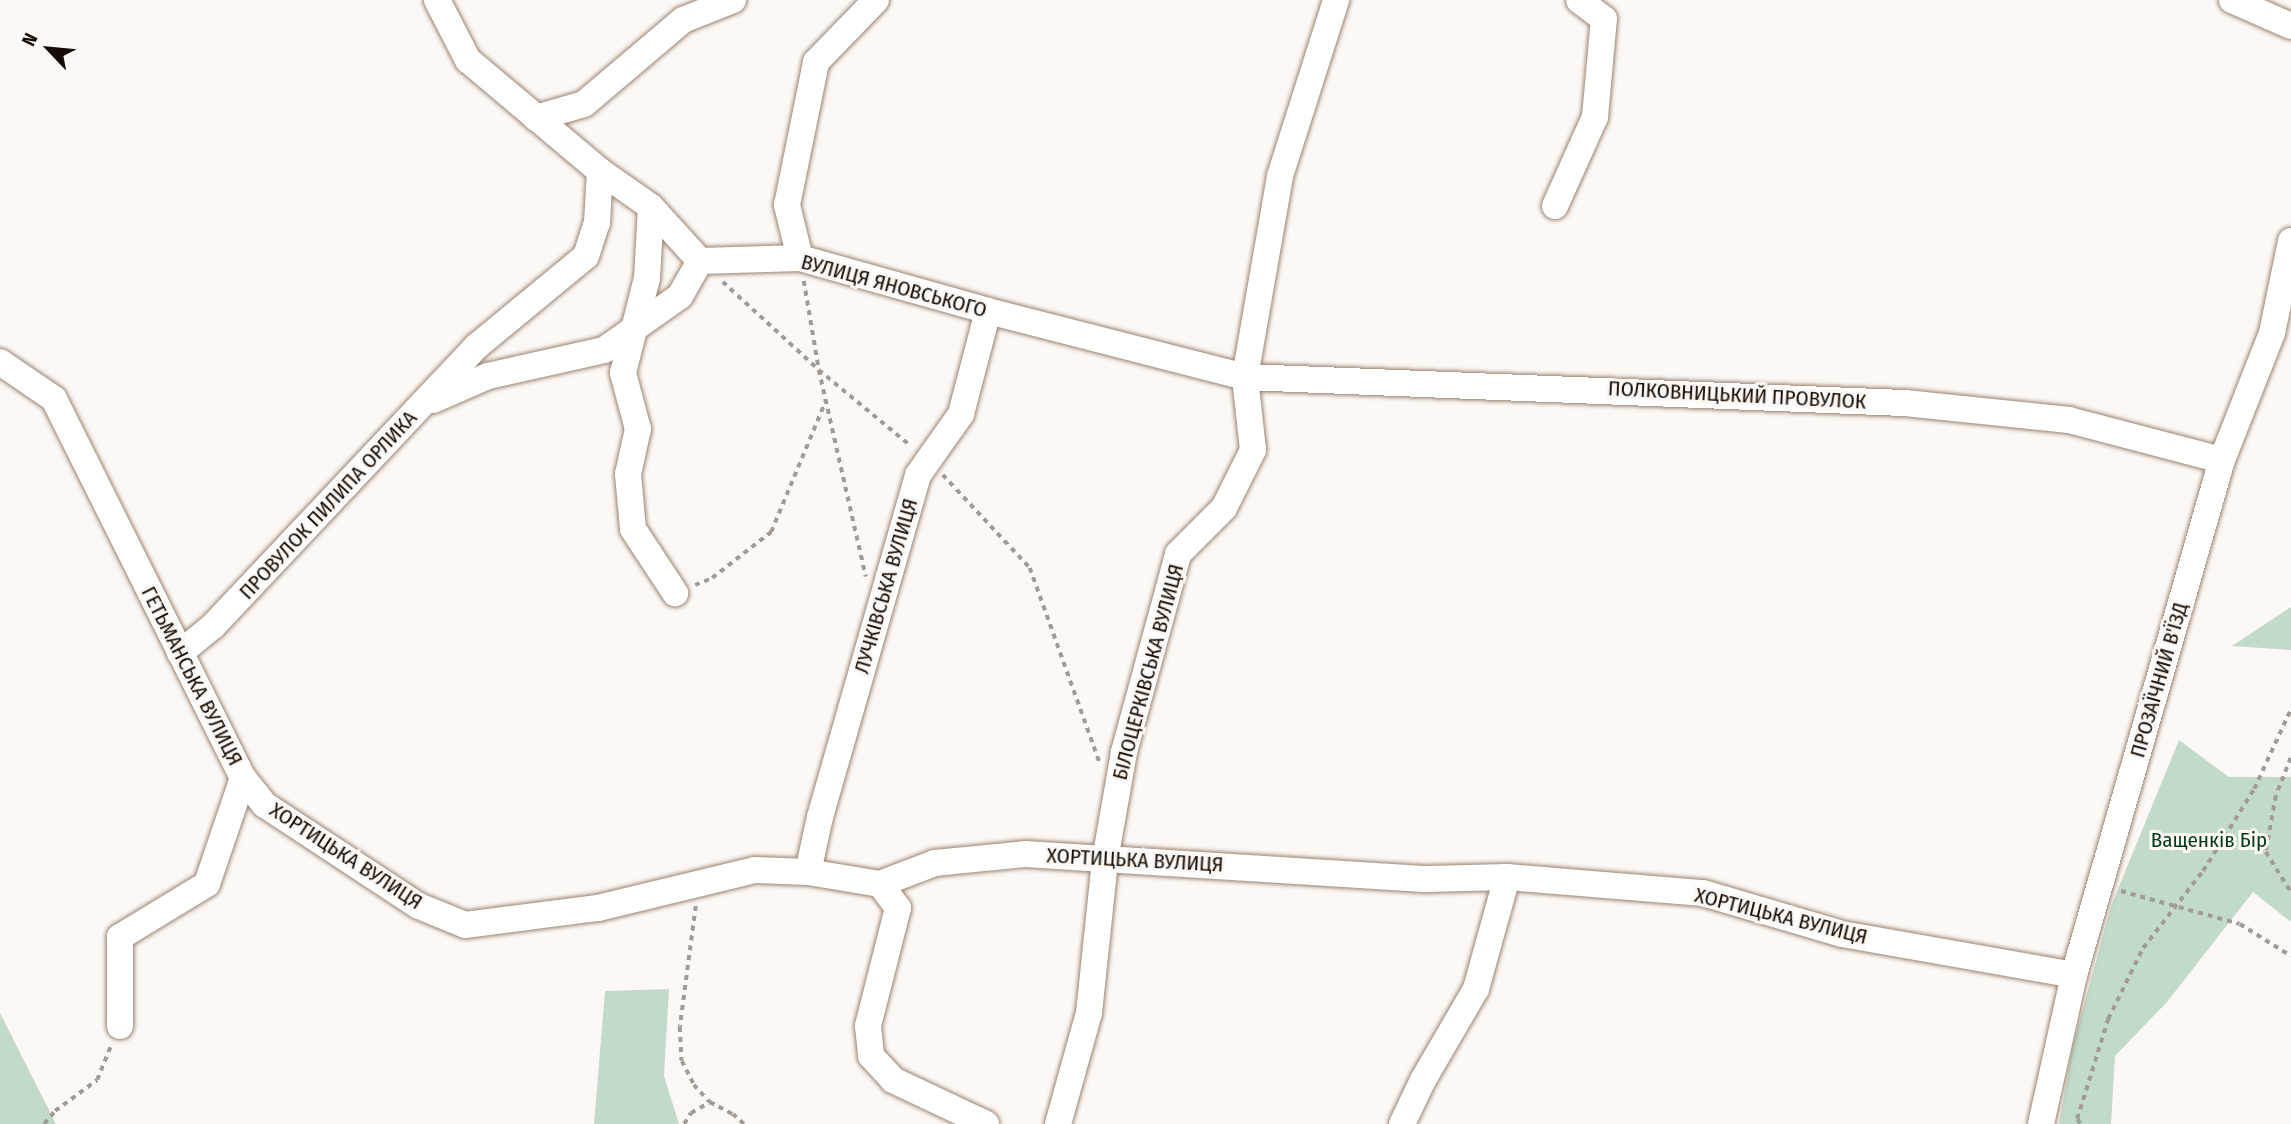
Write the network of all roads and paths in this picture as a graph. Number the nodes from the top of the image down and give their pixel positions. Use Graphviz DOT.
graph roads {
  1 [pos="437,0"];
  2 [pos="733,0"];
  3 [pos="875,0"];
  4 [pos="1336,0"];
  5 [pos="1579,0"];
  6 [pos="2232,0"];
  7 [pos="2291,26"];
  8 [pos="536,118"];
  9 [pos="600,171"];
  10 [pos="1555,206"];
  11 [pos="651,207"];
  12 [pos="2291,241"];
  13 [pos="800,258"];
  14 [pos="700,261"];
  15 [pos="988,311"];
  16 [pos="631,331"];
  17 [pos="0,362"];
  18 [pos="820,370"];
  19 [pos="1245,377"];
  20 [pos="826,400"];
  21 [pos="422,405"];
  22 [pos="929,460"];
  23 [pos="2222,460"];
  24 [pos="867,581"];
  25 [pos="675,593"];
  26 [pos="180,653"];
  27 [pos="2291,709"];
  28 [pos="2291,758"];
  29 [pos="1101,765"];
  30 [pos="243,778"];
  31 [pos="1105,860"];
  32 [pos="808,872"];
  33 [pos="1507,877"];
  34 [pos="699,883"];
  35 [pos="880,884"];
  36 [pos="2099,885"];
  37 [pos="2291,892"];
  38 [pos="2178,907"];
  39 [pos="2291,956"];
  40 [pos="2074,975"];
  41 [pos="120,1026"];
  42 [pos="710,1102"];
  43 [pos="2078,1122"];
  44 [pos="44,1124"];
  45 [pos="684,1124"];
  46 [pos="744,1124"];
  47 [pos="986,1124"];
  48 [pos="1058,1124"];
  49 [pos="1402,1124"];
  50 [pos="2041,1124"];
  1 -- 8 [label="street"];
  2 -- 8 [label="street"];
  3 -- 13 [label="street"];
  4 -- 19 [label="street, БІЛОЦЕРКІВСЬКА ВУЛИЦЯ"];
  5 -- 10 [label="street"];
  6 -- 7 [label="street"];
  8 -- 9 [label="street"];
  9 -- 11 [label="street"];
  9 -- 21 [label="street"];
  11 -- 14 [label="street"];
  11 -- 16 [label="street"];
  12 -- 23 [label="street, ПРОЗАЇЧНИЙ В'ЇЗД"];
  13 -- 14 [label="street, ВУЛИЦЯ ЯНОВСЬКОГО"];
  13 -- 15 [label="street, ВУЛИЦЯ ЯНОВСЬКОГО"];
  13 -- 18 [label="path"];
  14 -- 16 [label="street, ПРОВУЛОК ПИЛИПА ОРЛИКА"];
  14 -- 18 [label="path"];
  15 -- 19 [label="street, ВУЛИЦЯ ЯНОВСЬКОГО"];
  15 -- 22 [label="street, ЛУЧКІВСЬКА ВУЛИЦЯ"];
  16 -- 21 [label="street, ПРОВУЛОК ПИЛИПА ОРЛИКА"];
  16 -- 25 [label="street"];
  17 -- 26 [label="street, ГЕТЬМАНСЬКА ВУЛИЦЯ"];
  18 -- 20 [label="path"];
  18 -- 22 [label="path"];
  19 -- 23 [label="street, ПОЛКОВНИЦЬКИЙ ПРОВУЛОК"];
  19 -- 31 [label="street, БІЛОЦЕРКІВСЬКА ВУЛИЦЯ"];
  20 -- 24 [label="path"];
  20 -- 25 [label="path"];
  21 -- 26 [label="street, ПРОВУЛОК ПИЛИПА ОРЛИКА"];
  22 -- 29 [label="path"];
  22 -- 32 [label="street, ЛУЧКІВСЬКА ВУЛИЦЯ"];
  23 -- 36 [label="street, ПРОЗАЇЧНИЙ В'ЇЗД"];
  26 -- 30 [label="street, ГЕТЬМАНСЬКА ВУЛИЦЯ"];
  27 -- 38 [label="path"];
  28 -- 37 [label="path"];
  30 -- 34 [label="street, ХОРТИЦЬКА ВУЛИЦЯ"];
  30 -- 41 [label="street, ГЕТЬМАНСЬКА ВУЛИЦЯ"];
  31 -- 33 [label="street, ХОРТИЦЬКА ВУЛИЦЯ"];
  31 -- 35 [label="street, ХОРТИЦЬКА ВУЛИЦЯ"];
  31 -- 48 [label="street, БІЛОЦЕРКІВСЬКА ВУЛИЦЯ"];
  32 -- 34 [label="street, ХОРТИЦЬКА ВУЛИЦЯ"];
  32 -- 35 [label="street, ХОРТИЦЬКА ВУЛИЦЯ"];
  33 -- 40 [label="street, ХОРТИЦЬКА ВУЛИЦЯ"];
  33 -- 49 [label="street"];
  34 -- 42 [label="path"];
  35 -- 47 [label="street"];
  36 -- 38 [label="path"];
  36 -- 40 [label="street, ПРОЗАЇЧНИЙ В'ЇЗД"];
  38 -- 39 [label="path"];
  38 -- 43 [label="path"];
  40 -- 50 [label="street, ПРОЗАЇЧНИЙ В'ЇЗД"];
  41 -- 44 [label="path"];
  42 -- 45 [label="path"];
  42 -- 46 [label="path"];
}
